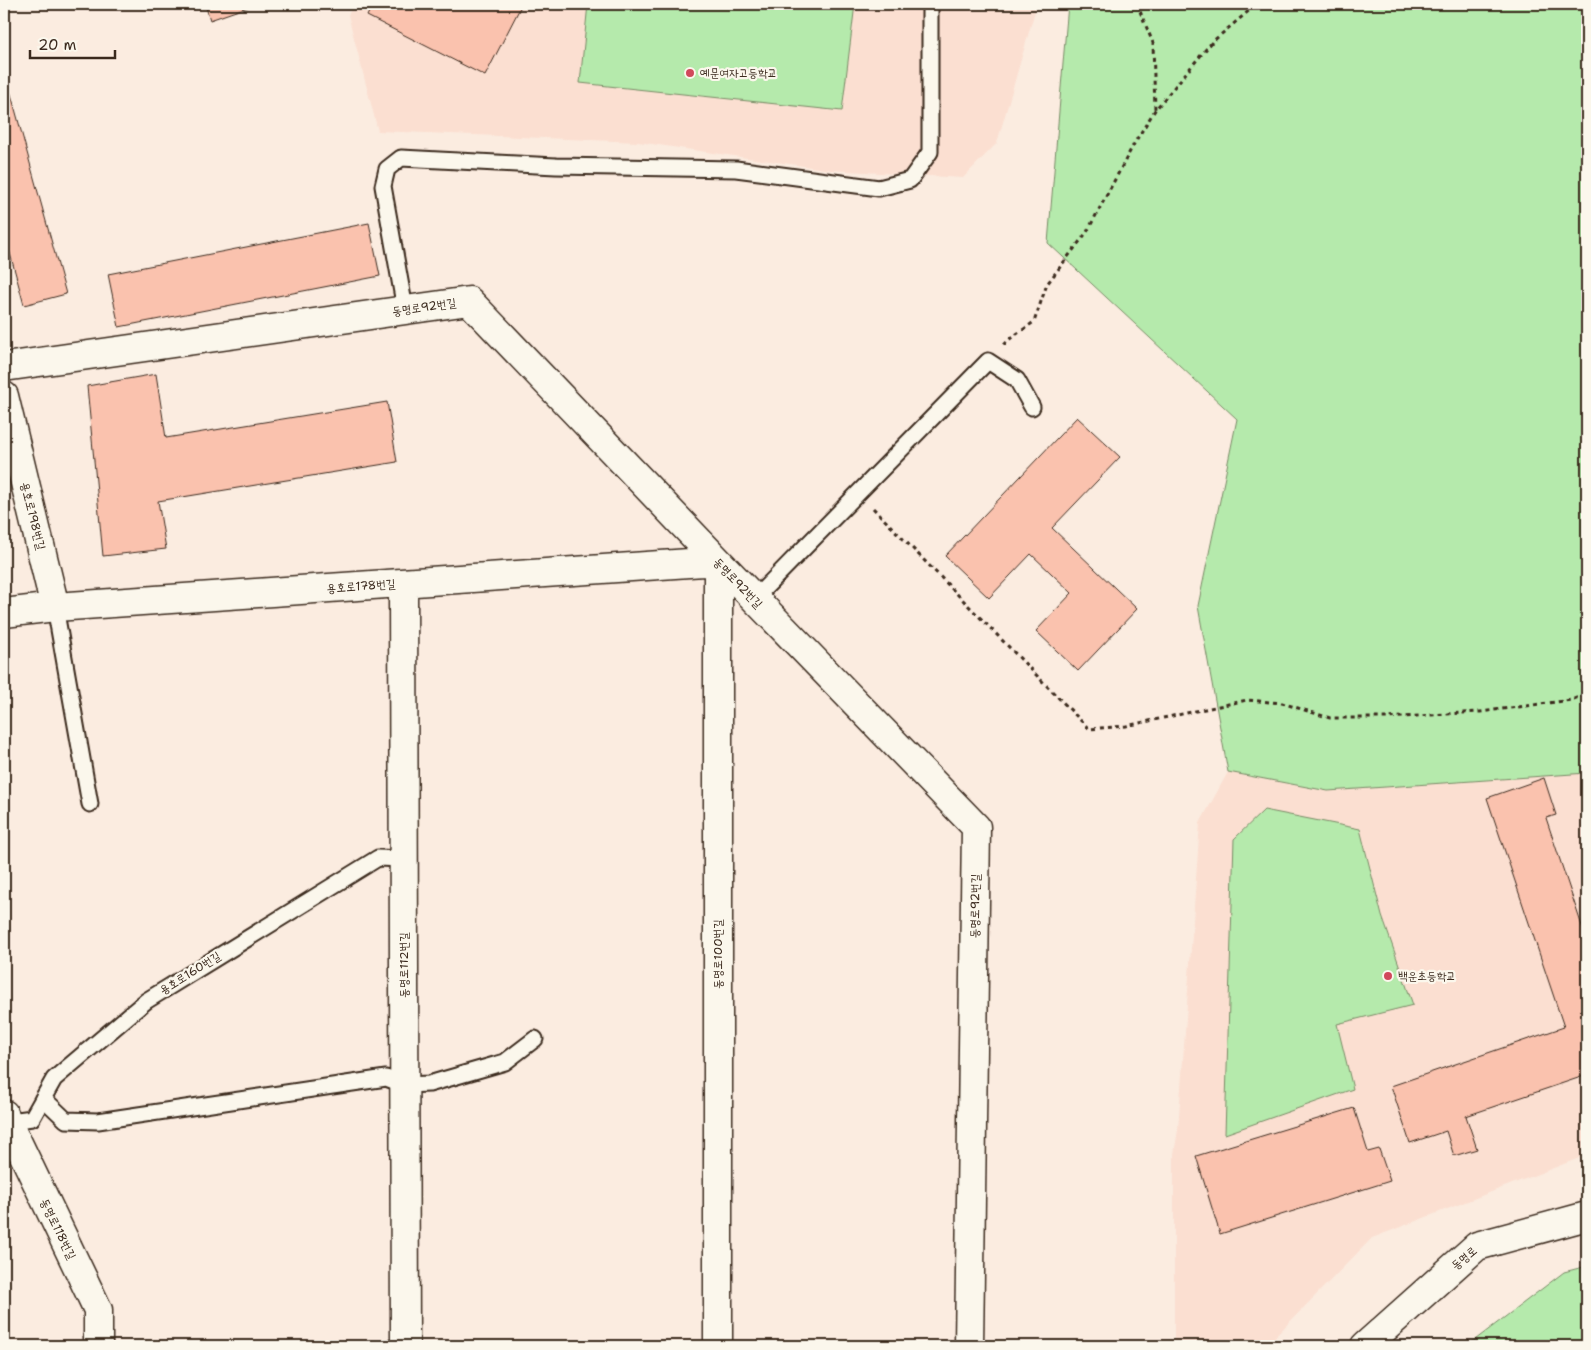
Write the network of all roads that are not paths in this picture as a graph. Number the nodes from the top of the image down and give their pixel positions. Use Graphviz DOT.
graph roads {
  1 [pos="930,4"];
  2 [pos="405,309"];
  3 [pos="4,367"];
  4 [pos="4,396"];
  5 [pos="1032,407"];
  6 [pos="718,561"];
  7 [pos="403,583"];
  8 [pos="754,599"];
  9 [pos="55,607"];
  10 [pos="4,613"];
  11 [pos="90,804"];
  12 [pos="404,859"];
  13 [pos="535,1039"];
  14 [pos="405,1085"];
  15 [pos="43,1098"];
  16 [pos="4,1119"];
  17 [pos="1587,1216"];
  18 [pos="98,1346"];
  19 [pos="406,1346"];
  20 [pos="718,1346"];
  21 [pos="969,1346"];
  22 [pos="1365,1346"];
  1 -- 2 [label="lane"];
  2 -- 3 [label="street, 동명로92번길"];
  2 -- 6 [label="street, 동명로92번길"];
  4 -- 9 [label="street, 용호로198번길"];
  5 -- 8 [label="lane"];
  6 -- 7 [label="street, 용호로178번길"];
  6 -- 8 [label="street, 동명로92번길"];
  6 -- 20 [label="street, 동명로100번길"];
  7 -- 9 [label="street, 용호로178번길"];
  7 -- 12 [label="street, 동명로112번길"];
  8 -- 21 [label="street, 동명로92번길"];
  9 -- 10 [label="street, 용호로178번길"];
  9 -- 11 [label="lane"];
  12 -- 14 [label="street, 동명로112번길"];
  12 -- 15 [label="lane, 용호로160번길"];
  13 -- 14 [label="lane"];
  14 -- 15 [label="lane"];
  14 -- 19 [label="street, 동명로112번길"];
  15 -- 16 [label="lane, 용호로160번길"];
  16 -- 18 [label="street, 동명로118번길"];
  17 -- 22 [label="street, 동명로"];
}
